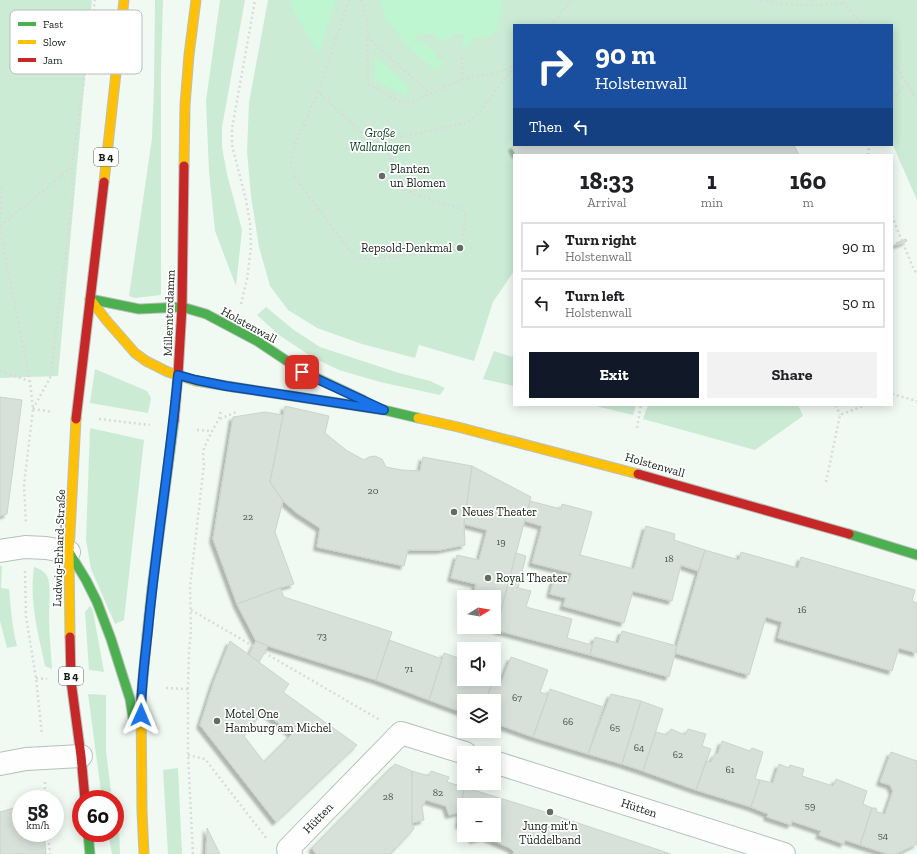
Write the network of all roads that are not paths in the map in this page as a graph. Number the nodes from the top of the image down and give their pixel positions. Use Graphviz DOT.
graph roads {
  1 [pos="124,0"];
  2 [pos="196,0"];
  3 [pos="123,10"];
  4 [pos="116,74"];
  5 [pos="90,299"];
  6 [pos="182,307"];
  7 [pos="178,375"];
  8 [pos="384,410"];
  9 [pos="0,551"];
  10 [pos="69,552"];
  11 [pos="917,555"];
  12 [pos="457,750"];
  13 [pos="81,756"];
  14 [pos="142,758"];
  15 [pos="0,764"];
  16 [pos="501,764"];
  17 [pos="84,790"];
  18 [pos="89,842"];
  19 [pos="290,851"];
  20 [pos="90,854"];
  21 [pos="144,854"];
  22 [pos="784,854"];
  1 -- 3 [label="main road, B 4"];
  2 -- 6 [label="main road, Millerntordamm"];
  4 -- 5 [label="main road, B 4"];
  5 -- 6 [label="main road, Holstenwall"];
  5 -- 7 [label="main road, Millerntordamm"];
  5 -- 10 [label="main road, Ludwig-Erhard-Straße / B 4"];
  6 -- 7 [label="main road, Millerntordamm"];
  6 -- 8 [label="main road, Holstenwall"];
  7 -- 8 [label="main road, Holstenwall"];
  7 -- 14 [label="main road"];
  8 -- 11 [label="main road, Holstenwall"];
  9 -- 10 [label="street"];
  10 -- 13 [label="main road, Ludwig-Erhard-Straße / B 4"];
  10 -- 14 [label="main road"];
  12 -- 19 [label="street, Hütten"];
  13 -- 15 [label="street"];
  13 -- 17 [label="main road, Ludwig-Erhard-Straße / B 4"];
  14 -- 21 [label="main road"];
  16 -- 22 [label="street, Hütten"];
  18 -- 20 [label="main road"];
}
